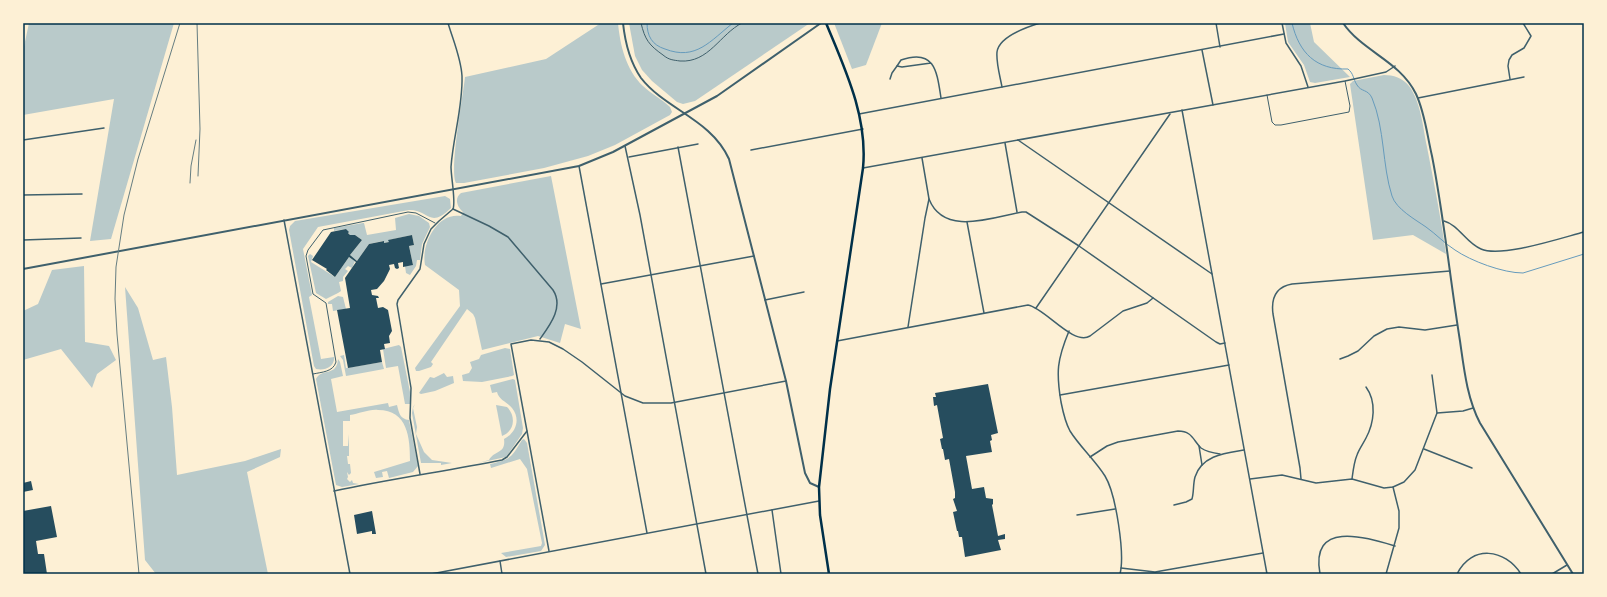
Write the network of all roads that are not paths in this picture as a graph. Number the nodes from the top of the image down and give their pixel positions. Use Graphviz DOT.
graph roads {
  1 [pos="448,23"];
  2 [pos="623,23"];
  3 [pos="641,23"];
  4 [pos="742,23"];
  5 [pos="821,23"];
  6 [pos="826,23"];
  7 [pos="1040,23"];
  8 [pos="1216,23"];
  9 [pos="1282,23"];
  10 [pos="1343,23"];
  11 [pos="1523,23"];
  12 [pos="1284,34"];
  13 [pos="1220,47"];
  14 [pos="1202,50"];
  15 [pos="932,63"];
  16 [pos="897,66"];
  17 [pos="1394,66"];
  18 [pos="1524,76"];
  19 [pos="890,79"];
  20 [pos="1510,79"];
  21 [pos="1345,81"];
  22 [pos="1002,87"];
  23 [pos="1308,87"];
  24 [pos="1267,95"];
  25 [pos="941,98"];
  26 [pos="1418,98"];
  27 [pos="1213,105"];
  28 [pos="1182,110"];
  29 [pos="1171,112"];
  30 [pos="685,114"];
  31 [pos="859,114"];
  32 [pos="104,128"];
  33 [pos="862,129"];
  34 [pos="23,140"];
  35 [pos="1018,140"];
  36 [pos="1005,143"];
  37 [pos="698,144"];
  38 [pos="625,146"];
  39 [pos="678,147"];
  40 [pos="750,150"];
  41 [pos="628,157"];
  42 [pos="922,158"];
  43 [pos="579,166"];
  44 [pos="864,168"];
  45 [pos="452,189"];
  46 [pos="82,194"];
  47 [pos="23,195"];
  48 [pos="929,199"];
  49 [pos="1108,203"];
  50 [pos="453,209"];
  51 [pos="1018,212"];
  52 [pos="284,220"];
  53 [pos="1444,221"];
  54 [pos="967,222"];
  55 [pos="436,224"];
  56 [pos="1584,232"];
  57 [pos="81,238"];
  58 [pos="23,240"];
  59 [pos="1079,246"];
  60 [pos="754,256"];
  61 [pos="701,266"];
  62 [pos="23,269"];
  63 [pos="1450,271"];
  64 [pos="1212,274"];
  65 [pos="651,276"];
  66 [pos="601,284"];
  67 [pos="804,292"];
  68 [pos="1153,298"];
  69 [pos="765,300"];
  70 [pos="1036,308"];
  71 [pos="984,313"];
  72 [pos="1458,325"];
  73 [pos="908,328"];
  74 [pos="1068,331"];
  75 [pos="540,340"];
  76 [pos="837,341"];
  77 [pos="1225,343"];
  78 [pos="1340,359"];
  79 [pos="1229,365"];
  80 [pos="312,374"];
  81 [pos="1432,375"];
  82 [pos="786,381"];
  83 [pos="1366,388"];
  84 [pos="622,393"];
  85 [pos="724,393"];
  86 [pos="1060,395"];
  87 [pos="674,402"];
  88 [pos="1473,408"];
  89 [pos="1437,413"];
  90 [pos="527,431"];
  91 [pos="1199,445"];
  92 [pos="1424,449"];
  93 [pos="1244,450"];
  94 [pos="1220,454"];
  95 [pos="1090,457"];
  96 [pos="1202,465"];
  97 [pos="1472,468"];
  98 [pos="420,474"];
  99 [pos="1250,479"];
  100 [pos="1301,479"];
  101 [pos="1352,479"];
  102 [pos="819,487"];
  103 [pos="1393,487"];
  104 [pos="334,491"];
  105 [pos="819,501"];
  106 [pos="1174,505"];
  107 [pos="1115,509"];
  108 [pos="772,510"];
  109 [pos="746,515"];
  110 [pos="1077,515"];
  111 [pos="697,524"];
  112 [pos="647,533"];
  113 [pos="1395,546"];
  114 [pos="548,552"];
  115 [pos="1263,553"];
  116 [pos="500,561"];
  117 [pos="1567,565"];
  118 [pos="1121,568"];
  119 [pos="350,574"];
  120 [pos="431,574"];
  121 [pos="502,574"];
  122 [pos="706,574"];
  123 [pos="758,574"];
  124 [pos="781,574"];
  125 [pos="829,574"];
  126 [pos="1120,574"];
  127 [pos="1267,574"];
  128 [pos="1320,574"];
  129 [pos="1386,574"];
  130 [pos="1457,574"];
  131 [pos="1521,574"];
  132 [pos="1552,574"];
  133 [pos="1572,574"];
  1 -- 45 [label="street"];
  2 -- 30 [label="street"];
  3 -- 4 [label="lane"];
  5 -- 30 [label="street"];
  6 -- 31 [label="main road"];
  7 -- 22 [label="street"];
  8 -- 13 [label="street"];
  9 -- 12 [label="street"];
  10 -- 17 [label="street"];
  11 -- 20 [label="street"];
  12 -- 13 [label="street"];
  12 -- 23 [label="street"];
  13 -- 14 [label="street"];
  14 -- 22 [label="street"];
  14 -- 27 [label="street"];
  15 -- 16 [label="street"];
  15 -- 16 [label="street"];
  15 -- 25 [label="street"];
  16 -- 19 [label="street"];
  17 -- 21 [label="street"];
  17 -- 26 [label="street"];
  18 -- 20 [label="street"];
  20 -- 26 [label="street"];
  21 -- 23 [label="street"];
  21 -- 24 [label="lane"];
  22 -- 25 [label="street"];
  23 -- 24 [label="street"];
  24 -- 27 [label="street"];
  25 -- 31 [label="street"];
  26 -- 53 [label="street"];
  27 -- 28 [label="street"];
  28 -- 29 [label="street"];
  28 -- 64 [label="street"];
  29 -- 35 [label="street"];
  29 -- 49 [label="street"];
  30 -- 38 [label="street"];
  30 -- 60 [label="street"];
  31 -- 33 [label="main road"];
  32 -- 34 [label="street"];
  33 -- 40 [label="street"];
  33 -- 44 [label="main road"];
  35 -- 36 [label="street"];
  35 -- 49 [label="street"];
  36 -- 42 [label="street"];
  36 -- 51 [label="street"];
  37 -- 39 [label="street"];
  38 -- 41 [label="street"];
  38 -- 43 [label="street"];
  39 -- 41 [label="street"];
  39 -- 61 [label="street"];
  41 -- 65 [label="street"];
  42 -- 44 [label="street"];
  42 -- 48 [label="street"];
  43 -- 45 [label="street"];
  43 -- 66 [label="street"];
  44 -- 76 [label="main road"];
  45 -- 50 [label="street"];
  45 -- 52 [label="street"];
  46 -- 47 [label="street"];
  48 -- 54 [label="street"];
  48 -- 73 [label="street"];
  49 -- 59 [label="street"];
  49 -- 64 [label="street"];
  50 -- 55 [label="street"];
  50 -- 75 [label="street"];
  51 -- 54 [label="street"];
  51 -- 59 [label="street"];
  52 -- 62 [label="street"];
  52 -- 80 [label="street"];
  53 -- 56 [label="street"];
  53 -- 63 [label="street"];
  54 -- 71 [label="street"];
  55 -- 80 [label="lane"];
  55 -- 98 [label="street"];
  57 -- 58 [label="street"];
  59 -- 68 [label="street"];
  59 -- 70 [label="street"];
  60 -- 61 [label="street"];
  60 -- 69 [label="street"];
  61 -- 65 [label="street"];
  61 -- 85 [label="street"];
  63 -- 72 [label="street"];
  63 -- 100 [label="street"];
  64 -- 77 [label="street"];
  65 -- 66 [label="street"];
  65 -- 87 [label="street"];
  66 -- 84 [label="street"];
  67 -- 69 [label="street"];
  68 -- 74 [label="street"];
  68 -- 77 [label="street"];
  69 -- 82 [label="street"];
  70 -- 71 [label="street"];
  70 -- 74 [label="street"];
  71 -- 73 [label="street"];
  72 -- 78 [label="street"];
  72 -- 88 [label="street"];
  73 -- 76 [label="street"];
  74 -- 86 [label="street"];
  75 -- 84 [label="street"];
  75 -- 90 [label="street"];
  76 -- 102 [label="main road"];
  77 -- 79 [label="street"];
  79 -- 86 [label="street"];
  79 -- 93 [label="street"];
  80 -- 104 [label="street"];
  81 -- 89 [label="street"];
  82 -- 85 [label="street"];
  82 -- 102 [label="street"];
  83 -- 101 [label="street"];
  84 -- 87 [label="street"];
  84 -- 112 [label="street"];
  85 -- 87 [label="street"];
  85 -- 109 [label="street"];
  86 -- 95 [label="street"];
  87 -- 111 [label="street"];
  88 -- 89 [label="street"];
  88 -- 117 [label="street"];
  89 -- 92 [label="street"];
  90 -- 98 [label="street"];
  90 -- 114 [label="street"];
  91 -- 94 [label="street"];
  91 -- 95 [label="street"];
  91 -- 96 [label="street"];
  92 -- 97 [label="street"];
  92 -- 103 [label="street"];
  93 -- 94 [label="street"];
  93 -- 99 [label="street"];
  94 -- 96 [label="street"];
  95 -- 107 [label="street"];
  96 -- 106 [label="street"];
  98 -- 104 [label="street"];
  99 -- 100 [label="street"];
  99 -- 115 [label="street"];
  100 -- 101 [label="street"];
  101 -- 103 [label="street"];
  102 -- 105 [label="main road"];
  103 -- 113 [label="street"];
  104 -- 119 [label="street"];
  105 -- 108 [label="street"];
  105 -- 125 [label="main road"];
  107 -- 110 [label="street"];
  107 -- 118 [label="street"];
  108 -- 109 [label="street"];
  108 -- 124 [label="street"];
  109 -- 111 [label="street"];
  109 -- 123 [label="street"];
  111 -- 112 [label="street"];
  111 -- 122 [label="street"];
  112 -- 114 [label="street"];
  113 -- 128 [label="street"];
  113 -- 129 [label="street"];
  114 -- 116 [label="street"];
  115 -- 118 [label="street"];
  115 -- 127 [label="street"];
  116 -- 120 [label="street"];
  116 -- 121 [label="street"];
  117 -- 132 [label="street"];
  117 -- 133 [label="street"];
  118 -- 126 [label="street"];
  130 -- 131 [label="street"];
}
